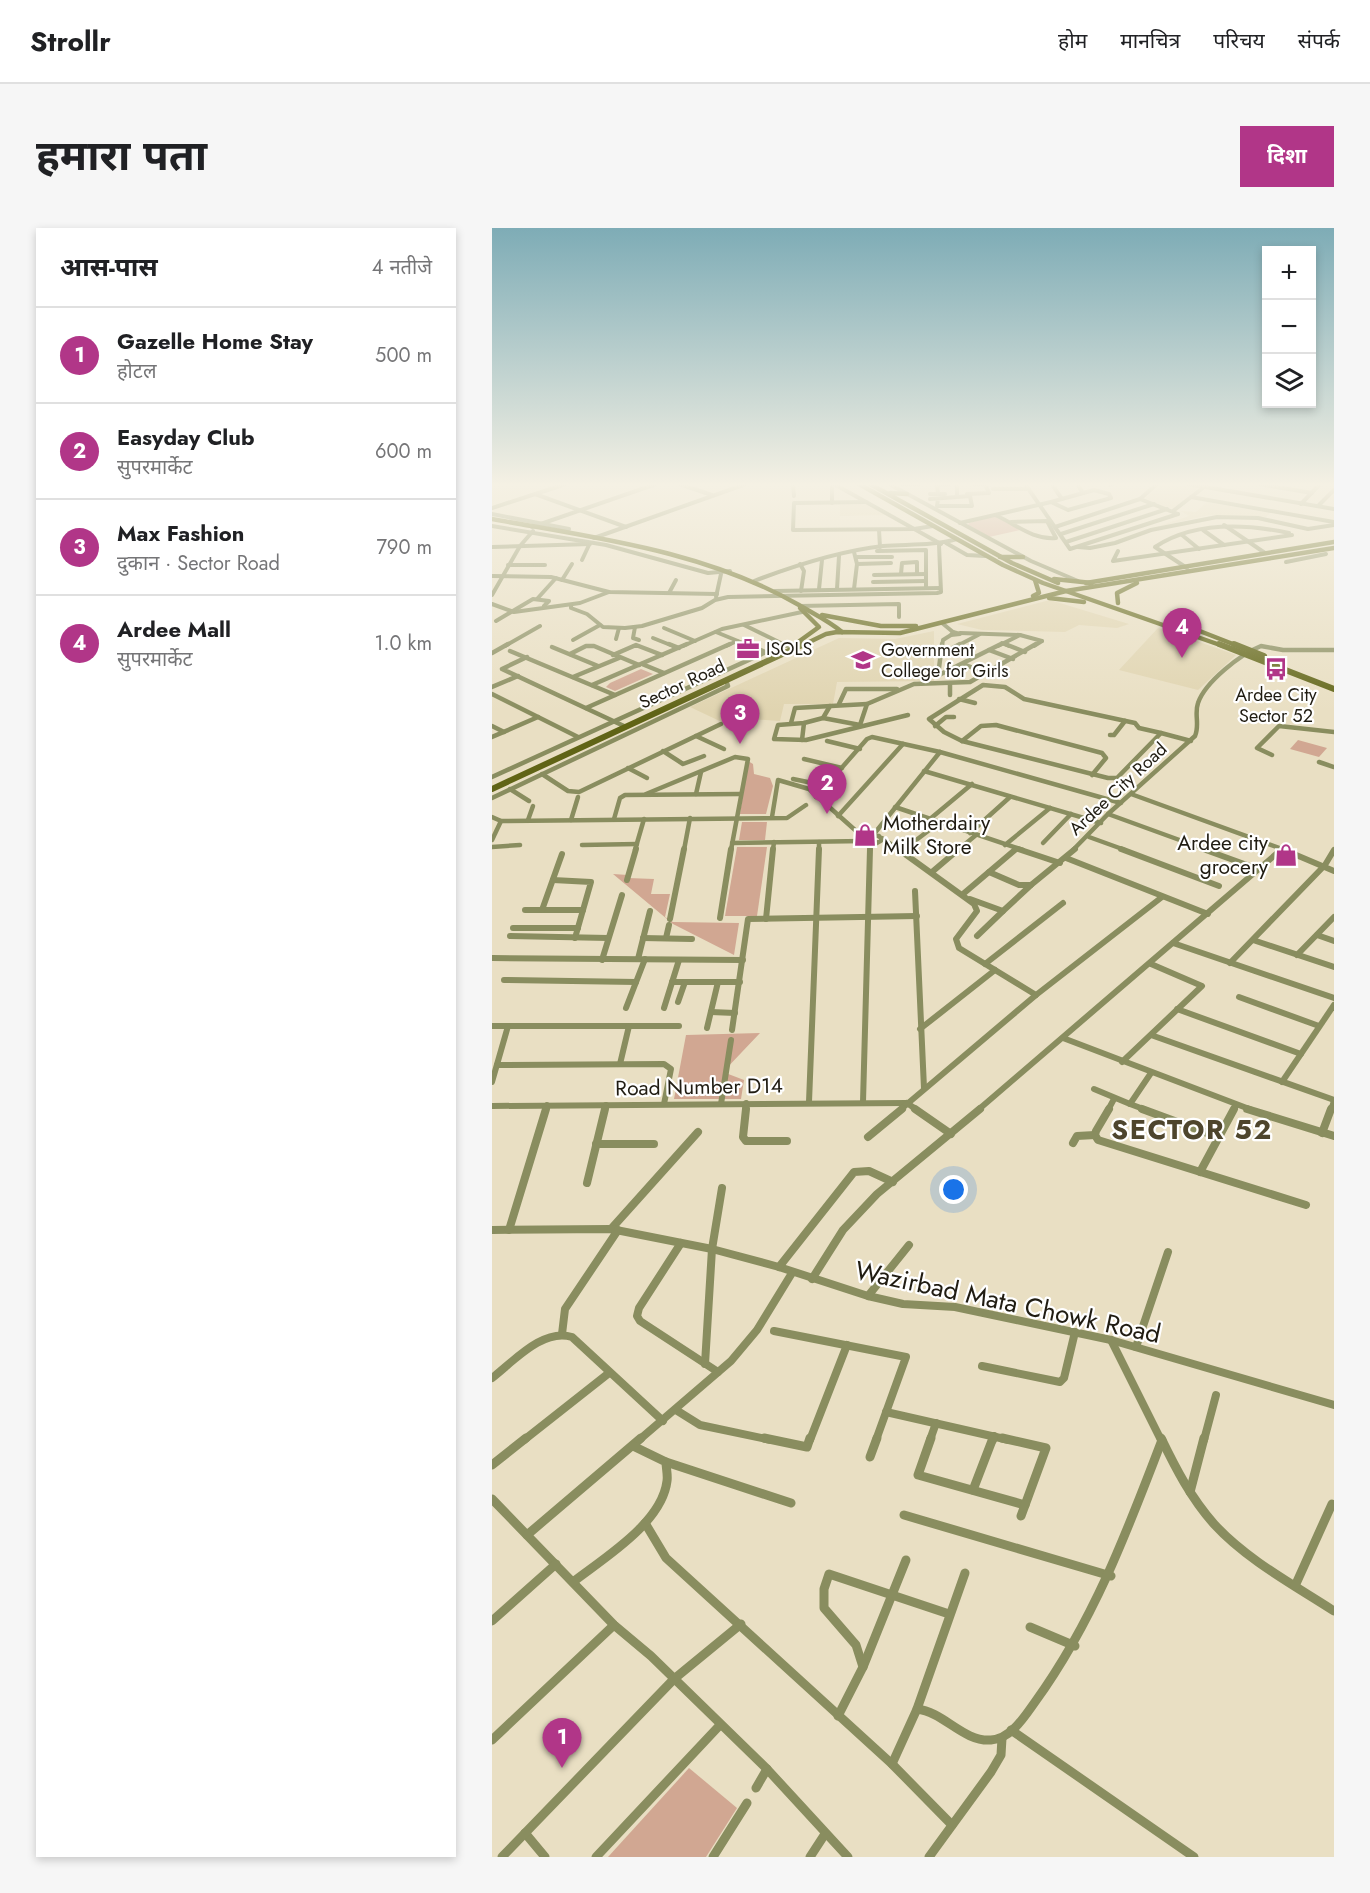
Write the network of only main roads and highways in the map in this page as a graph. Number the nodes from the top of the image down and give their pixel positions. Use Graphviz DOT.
graph roads {
  1 [pos="688,560"];
  2 [pos="994,560"];
  3 [pos="1007,560"];
  4 [pos="1233,560"];
  5 [pos="1263,560"];
  6 [pos="1187,568"];
  7 [pos="729,572"];
  8 [pos="1042,576"];
  9 [pos="1148,578"];
  10 [pos="1035,580"];
  11 [pos="1086,583"];
  12 [pos="1096,583"];
  13 [pos="1068,589"];
  14 [pos="778,594"];
  15 [pos="1034,599"];
  16 [pos="1118,605"];
  17 [pos="801,608"];
  18 [pos="813,613"];
  19 [pos="921,626"];
  20 [pos="839,631"];
  21 [pos="894,633"];
  22 [pos="803,644"];
  23 [pos="792,646"];
  24 [pos="1247,652"];
  25 [pos="771,655"];
  26 [pos="1334,683"];
  27 [pos="1334,689"];
  28 [pos="624,726"];
  29 [pos="492,787"];
  1 -- 7 [label="main road"];
  2 -- 10 [label="main road"];
  3 -- 8 [label="main road"];
  4 -- 6 [label="main road"];
  5 -- 9 [label="main road"];
  6 -- 11 [label="main road"];
  6 -- 12 [label="main road"];
  7 -- 14 [label="main road"];
  7 -- 14 [label="main road"];
  8 -- 11 [label="main road"];
  8 -- 13 [label="main road"];
  9 -- 13 [label="main road"];
  9 -- 16 [label="main road"];
  10 -- 13 [label="main road"];
  10 -- 19 [label="main road, Sector Road"];
  11 -- 12 [label="main road"];
  12 -- 13 [label="main road"];
  13 -- 15 [label="main road, Sector Road"];
  13 -- 16 [label="main road"];
  14 -- 17 [label="main road"];
  15 -- 16 [label="main road"];
  15 -- 21 [label="main road, Sector Road"];
  16 -- 24 [label="main road"];
  17 -- 18 [label="main road"];
  17 -- 20 [label="main road"];
  17 -- 23 [label="main road"];
  18 -- 19 [label="main road"];
  18 -- 20 [label="main road"];
  19 -- 20 [label="main road, Sector Road"];
  20 -- 21 [label="main road, Sector Road"];
  20 -- 22 [label="main road, Sector Road"];
  20 -- 23 [label="main road, Sector Road"];
  21 -- 22 [label="main road"];
  22 -- 25 [label="main road, Sector Road"];
  23 -- 25 [label="main road, Sector Road"];
  24 -- 26 [label="main road"];
  24 -- 27 [label="main road"];
  25 -- 28 [label="main road, Sector Road"];
  25 -- 28 [label="main road, Sector Road"];
  28 -- 29 [label="main road, Sector Road"];
}
